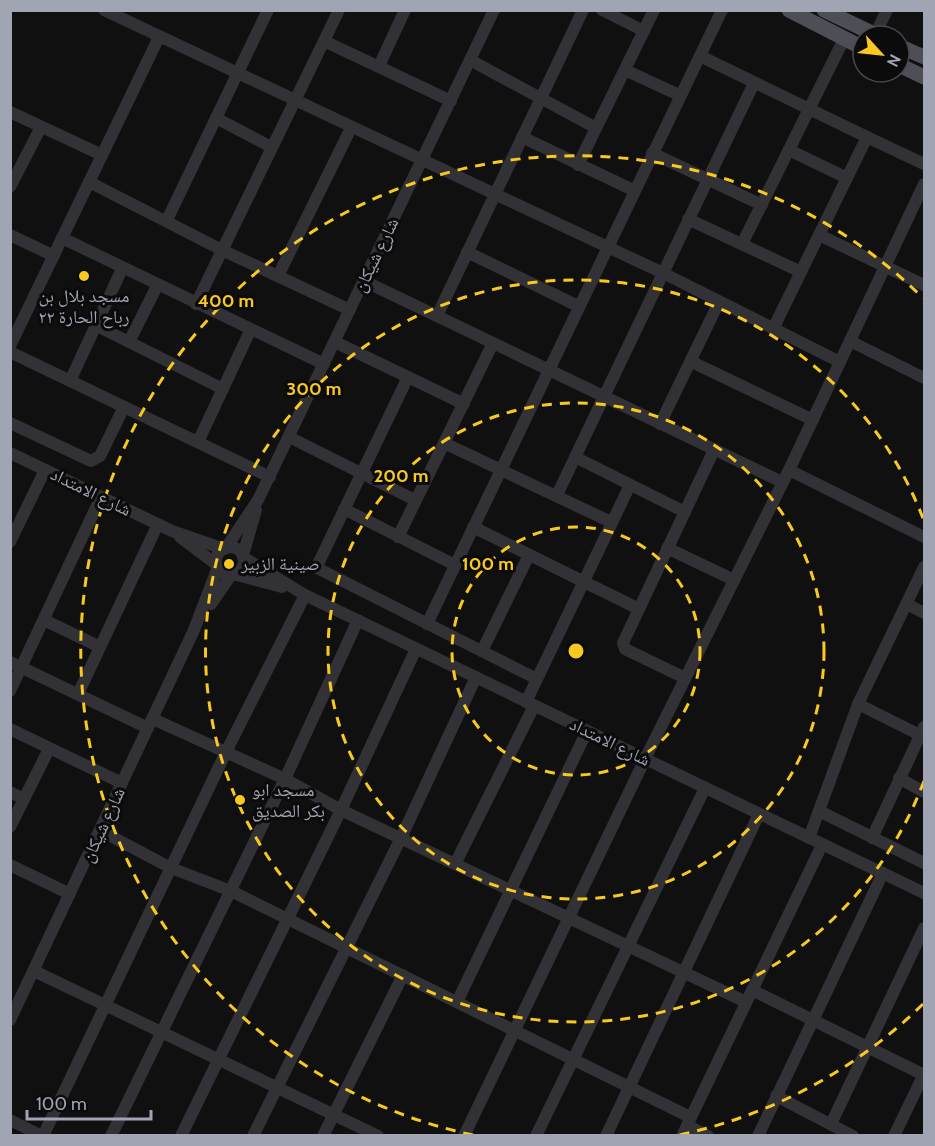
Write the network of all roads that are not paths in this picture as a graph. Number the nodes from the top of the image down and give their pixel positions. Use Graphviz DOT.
graph roads {
  1 [pos="104,10"];
  2 [pos="339,10"];
  3 [pos="405,10"];
  4 [pos="494,10"];
  5 [pos="583,10"];
  6 [pos="602,10"];
  7 [pos="654,10"];
  8 [pos="722,10"];
  9 [pos="789,10"];
  10 [pos="887,10"];
  11 [pos="263,12"];
  12 [pos="830,13"];
  13 [pos="129,16"];
  14 [pos="853,24"];
  15 [pos="881,24"];
  16 [pos="828,30"];
  17 [pos="644,32"];
  18 [pos="159,37"];
  19 [pos="844,39"];
  20 [pos="324,41"];
  21 [pos="851,42"];
  22 [pos="700,56"];
  23 [pos="471,60"];
  24 [pos="379,66"];
  25 [pos="625,70"];
  26 [pos="237,74"];
  27 [pos="754,83"];
  28 [pos="679,95"];
  29 [pos="540,98"];
  30 [pos="294,101"];
  31 [pos="451,101"];
  32 [pos="809,109"];
  33 [pos="10,112"];
  34 [pos="216,118"];
  35 [pos="41,127"];
  36 [pos="351,128"];
  37 [pos="596,128"];
  38 [pos="522,137"];
  39 [pos="867,137"];
  40 [pos="272,147"];
  41 [pos="789,150"];
  42 [pos="652,153"];
  43 [pos="102,155"];
  44 [pos="422,162"];
  45 [pos="924,164"];
  46 [pos="578,165"];
  47 [pos="847,178"];
  48 [pos="707,179"];
  49 [pos="89,182"];
  50 [pos="924,184"];
  51 [pos="10,187"];
  52 [pos="633,190"];
  53 [pos="495,195"];
  54 [pos="762,205"];
  55 [pos="688,219"];
  56 [pos="166,220"];
  57 [pos="10,235"];
  58 [pos="819,235"];
  59 [pos="62,238"];
  60 [pos="742,244"];
  61 [pos="606,247"];
  62 [pos="222,250"];
  63 [pos="467,252"];
  64 [pos="54,256"];
  65 [pos="886,267"];
  66 [pos="122,269"];
  67 [pos="801,272"];
  68 [pos="663,273"];
  69 [pos="278,276"];
  70 [pos="364,281"];
  71 [pos="157,285"];
  72 [pos="924,285"];
  73 [pos="719,302"];
  74 [pos="196,304"];
  75 [pos="578,306"];
  76 [pos="350,310"];
  77 [pos="437,316"];
  78 [pos="95,325"];
  79 [pos="773,329"];
  80 [pos="250,331"];
  81 [pos="850,341"];
  82 [pos="129,342"];
  83 [pos="335,342"];
  84 [pos="493,344"];
  85 [pos="10,346"];
  86 [pos="10,352"];
  87 [pos="692,362"];
  88 [pos="840,362"];
  89 [pos="324,364"];
  90 [pos="548,370"];
  91 [pos="408,377"];
  92 [pos="924,378"];
  93 [pos="70,381"];
  94 [pos="223,389"];
  95 [pos="604,397"];
  96 [pos="464,404"];
  97 [pos="124,406"];
  98 [pos="813,420"];
  99 [pos="10,423"];
  100 [pos="660,424"];
  101 [pos="289,437"];
  102 [pos="198,442"];
  103 [pos="444,442"];
  104 [pos="714,450"];
  105 [pos="10,453"];
  106 [pos="575,457"];
  107 [pos="500,469"];
  108 [pos="45,470"];
  109 [pos="789,470"];
  110 [pos="362,474"];
  111 [pos="270,477"];
  112 [pos="782,482"];
  113 [pos="630,485"];
  114 [pos="557,495"];
  115 [pos="101,497"];
  116 [pos="258,500"];
  117 [pos="415,500"];
  118 [pos="344,509"];
  119 [pos="685,512"];
  120 [pos="611,522"];
  121 [pos="158,524"];
  122 [pos="473,527"];
  123 [pos="172,531"];
  124 [pos="398,537"];
  125 [pos="924,537"];
  126 [pos="10,542"];
  127 [pos="225,548"];
  128 [pos="667,548"];
  129 [pos="529,555"];
  130 [pos="243,556"];
  131 [pos="455,565"];
  132 [pos="218,566"];
  133 [pos="924,567"];
  134 [pos="232,574"];
  135 [pos="734,580"];
  136 [pos="583,581"];
  137 [pos="300,593"];
  138 [pos="907,604"];
  139 [pos="639,609"];
  140 [pos="924,613"];
  141 [pos="44,620"];
  142 [pos="358,620"];
  143 [pos="427,624"];
  144 [pos="195,630"];
  145 [pos="100,647"];
  146 [pos="416,649"];
  147 [pos="483,651"];
  148 [pos="16,665"];
  149 [pos="476,677"];
  150 [pos="685,678"];
  151 [pos="537,679"];
  152 [pos="10,691"];
  153 [pos="78,694"];
  154 [pos="530,704"];
  155 [pos="858,704"];
  156 [pos="150,723"];
  157 [pos="10,729"];
  158 [pos="587,731"];
  159 [pos="922,731"];
  160 [pos="49,749"];
  161 [pos="226,752"];
  162 [pos="645,759"];
  163 [pos="899,778"];
  164 [pos="285,779"];
  165 [pos="122,783"];
  166 [pos="705,788"];
  167 [pos="10,792"];
  168 [pos="924,792"];
  169 [pos="24,799"];
  170 [pos="341,810"];
  171 [pos="819,811"];
  172 [pos="759,814"];
  173 [pos="10,827"];
  174 [pos="101,831"];
  175 [pos="401,838"];
  176 [pos="809,838"];
  177 [pos="872,838"];
  178 [pos="822,845"];
  179 [pos="924,863"];
  180 [pos="455,864"];
  181 [pos="10,865"];
  182 [pos="171,868"];
  183 [pos="883,873"];
  184 [pos="231,891"];
  185 [pos="510,891"];
  186 [pos="924,893"];
  187 [pos="70,894"];
  188 [pos="568,918"];
  189 [pos="288,919"];
  190 [pos="924,928"];
  191 [pos="628,946"];
  192 [pos="347,947"];
  193 [pos="34,971"];
  194 [pos="683,973"];
  195 [pos="403,975"];
  196 [pos="752,990"];
  197 [pos="457,1002"];
  198 [pos="746,1002"];
  199 [pos="104,1005"];
  200 [pos="10,1020"];
  201 [pos="813,1020"];
  202 [pos="160,1030"];
  203 [pos="515,1031"];
  204 [pos="869,1047"];
  205 [pos="218,1058"];
  206 [pos="573,1059"];
  207 [pos="924,1074"];
  208 [pos="629,1086"];
  209 [pos="277,1088"];
  210 [pos="776,1096"];
  211 [pos="334,1113"];
  212 [pos="10,1120"];
  213 [pos="831,1124"];
  214 [pos="686,1126"];
  215 [pos="42,1136"];
  216 [pos="111,1136"];
  217 [pos="181,1136"];
  218 [pos="253,1136"];
  219 [pos="324,1136"];
  220 [pos="378,1136"];
  221 [pos="464,1136"];
  222 [pos="536,1136"];
  223 [pos="606,1136"];
  224 [pos="708,1136"];
  225 [pos="758,1136"];
  226 [pos="853,1136"];
  227 [pos="894,1136"];
  1 -- 13 [label="street"];
  2 -- 20 [label="street"];
  3 -- 24 [label="street"];
  4 -- 23 [label="street, شارع شيكان"];
  5 -- 29 [label="street"];
  6 -- 17 [label="street"];
  7 -- 17 [label="street"];
  8 -- 22 [label="street"];
  9 -- 16 [label="main road"];
  10 -- 15 [label="street"];
  11 -- 26 [label="street"];
  12 -- 14 [label="main road"];
  12 -- 16 [label="main road"];
  13 -- 18 [label="street"];
  16 -- 19 [label="main road"];
  17 -- 25 [label="street"];
  18 -- 26 [label="street"];
  18 -- 43 [label="street"];
  19 -- 21 [label="main road"];
  19 -- 32 [label="street"];
  20 -- 24 [label="street"];
  20 -- 30 [label="street"];
  22 -- 27 [label="street"];
  22 -- 28 [label="street"];
  23 -- 29 [label="street"];
  23 -- 31 [label="street, شارع شيكان"];
  24 -- 31 [label="street"];
  25 -- 28 [label="street"];
  25 -- 37 [label="street"];
  26 -- 30 [label="street"];
  26 -- 34 [label="street"];
  27 -- 32 [label="street"];
  27 -- 48 [label="street"];
  28 -- 42 [label="street"];
  29 -- 37 [label="street"];
  29 -- 38 [label="street"];
  30 -- 36 [label="street"];
  30 -- 40 [label="street"];
  31 -- 44 [label="street, شارع شيكان"];
  32 -- 39 [label="street"];
  32 -- 41 [label="street"];
  33 -- 35 [label="street"];
  34 -- 40 [label="street"];
  34 -- 56 [label="street"];
  35 -- 43 [label="street"];
  35 -- 51 [label="street"];
  36 -- 44 [label="street"];
  36 -- 69 [label="street"];
  37 -- 46 [label="street"];
  38 -- 46 [label="street"];
  38 -- 53 [label="street"];
  39 -- 45 [label="street"];
  39 -- 47 [label="street"];
  40 -- 62 [label="street"];
  41 -- 47 [label="street"];
  41 -- 54 [label="street"];
  42 -- 48 [label="street"];
  42 -- 52 [label="street"];
  43 -- 49 [label="street"];
  44 -- 53 [label="street"];
  44 -- 70 [label="street, شارع شيكان"];
  46 -- 52 [label="street"];
  47 -- 58 [label="street"];
  48 -- 54 [label="street"];
  48 -- 55 [label="street"];
  49 -- 56 [label="street"];
  49 -- 59 [label="street"];
  50 -- 65 [label="street"];
  52 -- 61 [label="street"];
  53 -- 61 [label="street"];
  53 -- 63 [label="street"];
  54 -- 60 [label="street"];
  55 -- 60 [label="street"];
  55 -- 68 [label="street"];
  56 -- 62 [label="street"];
  57 -- 64 [label="street"];
  58 -- 65 [label="street"];
  58 -- 67 [label="street"];
  59 -- 64 [label="street"];
  59 -- 66 [label="street"];
  60 -- 67 [label="street"];
  61 -- 68 [label="street"];
  61 -- 75 [label="street"];
  62 -- 69 [label="street"];
  62 -- 74 [label="street"];
  63 -- 75 [label="street"];
  63 -- 77 [label="street"];
  64 -- 85 [label="street"];
  65 -- 72 [label="street"];
  65 -- 81 [label="street"];
  66 -- 71 [label="street"];
  66 -- 78 [label="street"];
  67 -- 79 [label="street"];
  68 -- 73 [label="street"];
  68 -- 95 [label="street"];
  69 -- 76 [label="street"];
  70 -- 76 [label="street, شارع شيكان"];
  70 -- 77 [label="street"];
  71 -- 74 [label="street"];
  71 -- 82 [label="street"];
  73 -- 79 [label="street"];
  73 -- 87 [label="street"];
  74 -- 80 [label="street"];
  75 -- 90 [label="street"];
  76 -- 83 [label="street, شارع شيكان"];
  77 -- 84 [label="street"];
  78 -- 82 [label="street"];
  78 -- 93 [label="street"];
  79 -- 88 [label="street"];
  80 -- 89 [label="street"];
  80 -- 94 [label="street"];
  81 -- 88 [label="street"];
  81 -- 92 [label="street"];
  82 -- 94 [label="street"];
  83 -- 89 [label="street, شارع شيكان"];
  83 -- 91 [label="street"];
  84 -- 90 [label="street"];
  84 -- 96 [label="street"];
  86 -- 93 [label="street"];
  87 -- 98 [label="street"];
  87 -- 100 [label="street"];
  88 -- 98 [label="street"];
  89 -- 101 [label="street, شارع شيكان"];
  90 -- 95 [label="street"];
  90 -- 107 [label="street"];
  91 -- 96 [label="street"];
  91 -- 110 [label="street"];
  93 -- 97 [label="street"];
  94 -- 102 [label="street"];
  95 -- 100 [label="street"];
  95 -- 106 [label="street"];
  96 -- 103 [label="street"];
  97 -- 99 [label="street"];
  97 -- 102 [label="street"];
  98 -- 109 [label="street"];
  100 -- 104 [label="street"];
  101 -- 110 [label="street"];
  101 -- 111 [label="street, شارع شيكان"];
  102 -- 111 [label="street"];
  103 -- 107 [label="street"];
  103 -- 117 [label="street"];
  104 -- 112 [label="street"];
  104 -- 119 [label="street"];
  105 -- 108 [label="street, شارع الامتداد"];
  106 -- 113 [label="street"];
  106 -- 114 [label="street"];
  107 -- 114 [label="street"];
  107 -- 122 [label="street"];
  108 -- 115 [label="street, شارع الامتداد"];
  108 -- 126 [label="street"];
  109 -- 112 [label="street"];
  109 -- 125 [label="street"];
  110 -- 117 [label="street"];
  110 -- 118 [label="street"];
  111 -- 116 [label="street, شارع شيكان"];
  112 -- 135 [label="street"];
  113 -- 119 [label="street"];
  113 -- 120 [label="street"];
  114 -- 120 [label="street"];
  115 -- 121 [label="street, شارع الامتداد"];
  115 -- 141 [label="street"];
  116 -- 127 [label="street, شارع شيكان"];
  116 -- 130 [label="street, شارع شيكان"];
  117 -- 124 [label="street"];
  118 -- 124 [label="street"];
  118 -- 143 [label="street"];
  119 -- 128 [label="street"];
  120 -- 136 [label="street"];
  121 -- 123 [label="street, شارع الامتداد"];
  121 -- 145 [label="street"];
  122 -- 129 [label="street"];
  122 -- 131 [label="street"];
  123 -- 127 [label="street, شارع الامتداد"];
  123 -- 132 [label="street, شارع الامتداد"];
  124 -- 131 [label="street"];
  127 -- 130 [label="street"];
  127 -- 132 [label="street"];
  128 -- 135 [label="street"];
  128 -- 139 [label="street"];
  129 -- 136 [label="street"];
  129 -- 147 [label="street"];
  130 -- 134 [label="street"];
  130 -- 137 [label="street, شارع الامتداد"];
  131 -- 143 [label="street"];
  132 -- 134 [label="street"];
  132 -- 144 [label="street, شارع شيكان"];
  133 -- 138 [label="street"];
  134 -- 137 [label="street, شارع الامتداد"];
  134 -- 144 [label="street, شارع شيكان"];
  135 -- 150 [label="street"];
  136 -- 139 [label="street"];
  136 -- 151 [label="street"];
  137 -- 142 [label="street, شارع الامتداد"];
  137 -- 161 [label="street"];
  138 -- 140 [label="street"];
  138 -- 155 [label="street"];
  139 -- 150 [label="street"];
  141 -- 145 [label="street"];
  141 -- 148 [label="street"];
  142 -- 146 [label="street, شارع الامتداد"];
  142 -- 164 [label="street"];
  143 -- 147 [label="street"];
  144 -- 156 [label="street, شارع شيكان"];
  145 -- 153 [label="street"];
  146 -- 149 [label="street, شارع الامتداد"];
  146 -- 170 [label="street"];
  147 -- 151 [label="street"];
  148 -- 152 [label="street"];
  148 -- 153 [label="street"];
  149 -- 154 [label="street, شارع الامتداد"];
  149 -- 175 [label="street"];
  150 -- 162 [label="street"];
  151 -- 154 [label="street"];
  153 -- 156 [label="street"];
  154 -- 158 [label="street, شارع الامتداد"];
  154 -- 180 [label="street"];
  155 -- 159 [label="street"];
  155 -- 171 [label="street"];
  156 -- 161 [label="street"];
  156 -- 165 [label="street, شارع شيكان"];
  157 -- 160 [label="street"];
  158 -- 162 [label="street, شارع الامتداد"];
  158 -- 185 [label="street"];
  159 -- 163 [label="street"];
  160 -- 165 [label="street"];
  160 -- 169 [label="street"];
  161 -- 164 [label="street"];
  161 -- 182 [label="street"];
  162 -- 166 [label="street, شارع الامتداد"];
  162 -- 188 [label="street"];
  163 -- 168 [label="street"];
  163 -- 177 [label="street"];
  164 -- 170 [label="street"];
  164 -- 184 [label="street"];
  165 -- 174 [label="street, شارع شيكان"];
  166 -- 172 [label="street, شارع الامتداد"];
  166 -- 191 [label="street"];
  167 -- 169 [label="street"];
  169 -- 173 [label="street"];
  170 -- 175 [label="street"];
  170 -- 189 [label="street"];
  171 -- 176 [label="street"];
  171 -- 177 [label="street"];
  172 -- 176 [label="street, شارع الامتداد"];
  172 -- 194 [label="street"];
  174 -- 182 [label="street"];
  174 -- 187 [label="street, شارع شيكان"];
  175 -- 180 [label="street"];
  175 -- 192 [label="street"];
  176 -- 178 [label="street, شارع الامتداد"];
  177 -- 179 [label="street"];
  178 -- 183 [label="street, شارع الامتداد"];
  178 -- 196 [label="street"];
  180 -- 185 [label="street"];
  181 -- 187 [label="street"];
  182 -- 184 [label="street"];
  182 -- 199 [label="street"];
  183 -- 186 [label="street, شارع الامتداد"];
  183 -- 201 [label="street"];
  184 -- 189 [label="street"];
  184 -- 202 [label="street"];
  185 -- 188 [label="street"];
  185 -- 197 [label="street"];
  187 -- 193 [label="street, شارع شيكان"];
  188 -- 191 [label="street"];
  188 -- 203 [label="street"];
  189 -- 192 [label="street"];
  189 -- 205 [label="street"];
  190 -- 204 [label="street"];
  191 -- 194 [label="street"];
  191 -- 206 [label="street"];
  192 -- 195 [label="street"];
  192 -- 209 [label="street"];
  193 -- 199 [label="street"];
  193 -- 200 [label="street, شارع شيكان"];
  194 -- 198 [label="street"];
  194 -- 208 [label="street"];
  195 -- 197 [label="street"];
  195 -- 211 [label="street"];
  196 -- 198 [label="street"];
  196 -- 201 [label="street"];
  197 -- 203 [label="street"];
  198 -- 214 [label="street"];
  199 -- 202 [label="street"];
  199 -- 215 [label="street"];
  201 -- 204 [label="street"];
  201 -- 210 [label="street"];
  202 -- 205 [label="street"];
  202 -- 216 [label="street"];
  203 -- 206 [label="street"];
  203 -- 221 [label="street"];
  204 -- 207 [label="street"];
  204 -- 213 [label="street"];
  205 -- 209 [label="street"];
  205 -- 217 [label="street"];
  206 -- 208 [label="street"];
  206 -- 222 [label="street"];
  207 -- 227 [label="street"];
  208 -- 214 [label="street"];
  208 -- 223 [label="street"];
  209 -- 211 [label="street"];
  209 -- 218 [label="street"];
  210 -- 213 [label="street"];
  210 -- 225 [label="street"];
  211 -- 219 [label="street"];
  211 -- 220 [label="street"];
  212 -- 215 [label="street"];
  213 -- 226 [label="street"];
  214 -- 224 [label="street"];
}
